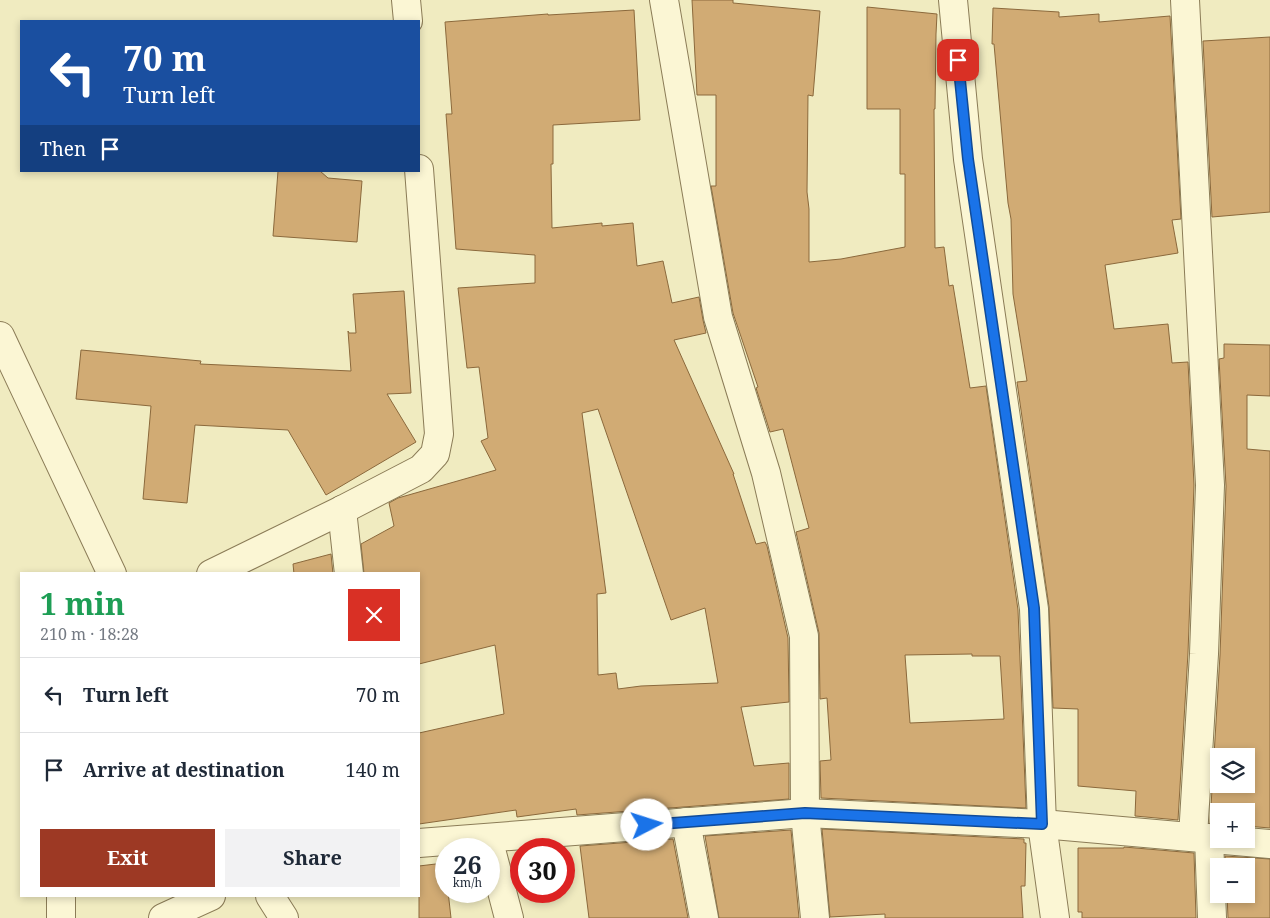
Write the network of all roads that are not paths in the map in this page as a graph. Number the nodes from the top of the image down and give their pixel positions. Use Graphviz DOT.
graph roads {
  1 [pos="406,0"];
  2 [pos="664,0"];
  3 [pos="953,0"];
  4 [pos="1185,0"];
  5 [pos="408,20"];
  6 [pos="419,172"];
  7 [pos="0,336"];
  8 [pos="342,510"];
  9 [pos="111,572"];
  10 [pos="215,572"];
  11 [pos="349,572"];
  12 [pos="805,813"];
  13 [pos="686,822"];
  14 [pos="1042,824"];
  15 [pos="488,838"];
  16 [pos="1201,838"];
  17 [pos="435,842"];
  18 [pos="420,843"];
  19 [pos="1270,844"];
  20 [pos="500,884"];
  21 [pos="61,897"];
  22 [pos="209,897"];
  23 [pos="271,897"];
  24 [pos="62,918"];
  25 [pos="163,918"];
  26 [pos="284,918"];
  27 [pos="509,918"];
  28 [pos="704,918"];
  29 [pos="815,918"];
  30 [pos="1055,918"];
  31 [pos="1212,918"];
  1 -- 5 [label="street"];
  2 -- 12 [label="street"];
  3 -- 14 [label="street"];
  4 -- 16 [label="street"];
  6 -- 8 [label="street"];
  7 -- 9 [label="street"];
  8 -- 10 [label="street"];
  8 -- 11 [label="street"];
  12 -- 13 [label="street"];
  12 -- 14 [label="street"];
  12 -- 29 [label="street"];
  13 -- 15 [label="street"];
  13 -- 28 [label="street"];
  14 -- 16 [label="street"];
  14 -- 30 [label="street"];
  16 -- 19 [label="street"];
  16 -- 31 [label="street"];
  17 -- 18 [label="street"];
  20 -- 27 [label="street"];
  21 -- 24 [label="street"];
  22 -- 25 [label="street"];
  23 -- 26 [label="street"];
}
